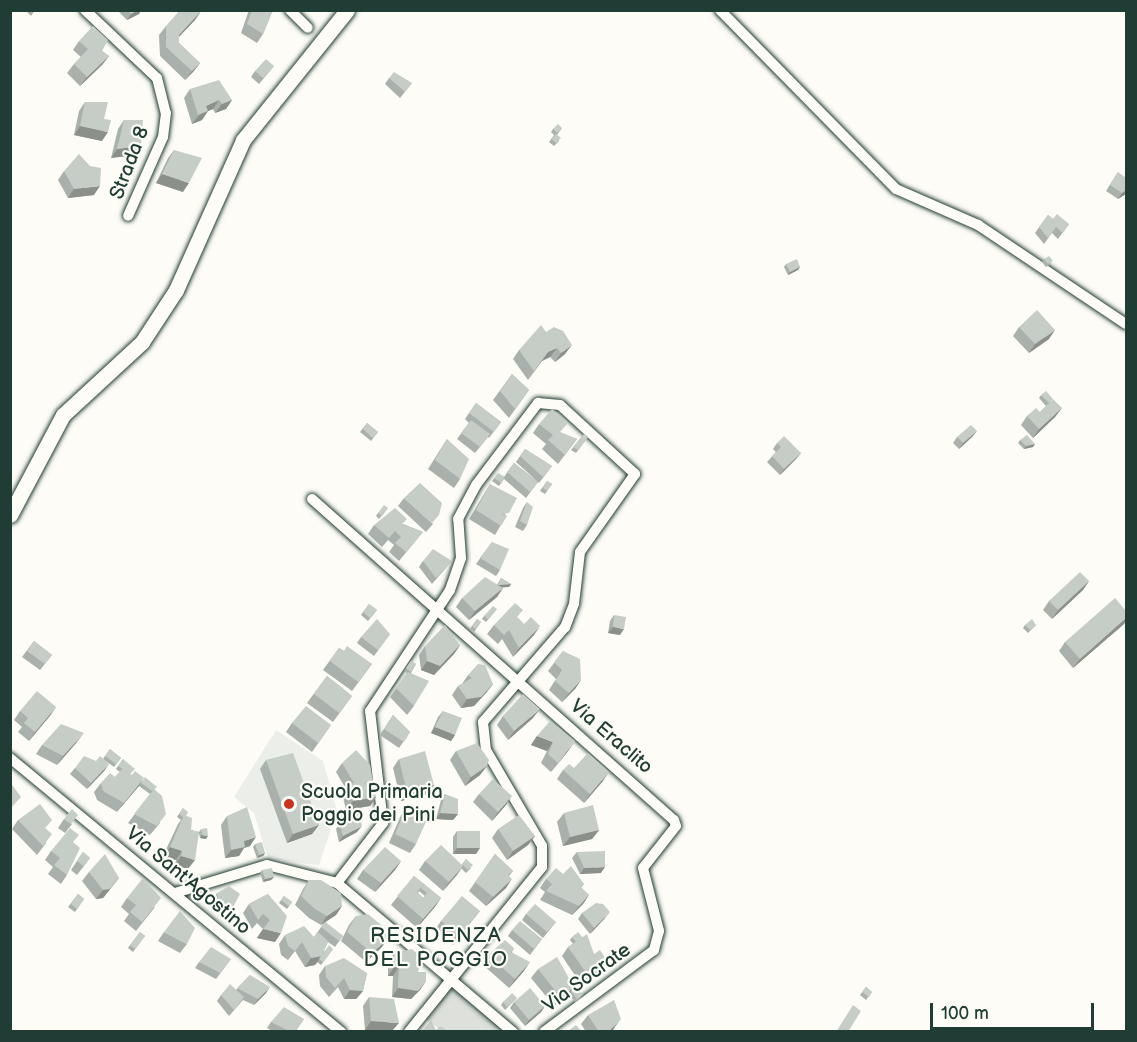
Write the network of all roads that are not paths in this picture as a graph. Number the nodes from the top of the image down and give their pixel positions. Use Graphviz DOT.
graph roads {
  1 [pos="85,10"];
  2 [pos="290,10"];
  3 [pos="347,10"];
  4 [pos="720,10"];
  5 [pos="308,28"];
  6 [pos="128,216"];
  7 [pos="1126,324"];
  8 [pos="312,499"];
  9 [pos="10,515"];
  10 [pos="436,609"];
  11 [pos="515,679"];
  12 [pos="10,758"];
  13 [pos="676,826"];
  14 [pos="338,883"];
  15 [pos="175,893"];
  16 [pos="453,979"];
  17 [pos="341,1032"];
  18 [pos="409,1032"];
  19 [pos="513,1032"];
  20 [pos="544,1032"];
  1 -- 6 [label="street, Strada 8"];
  2 -- 5 [label="street"];
  3 -- 9 [label="street"];
  4 -- 7 [label="street"];
  8 -- 10 [label="street, Via Eraclito"];
  10 -- 11 [label="street, Via Eraclito"];
  10 -- 11 [label="street"];
  10 -- 14 [label="street"];
  11 -- 13 [label="street, Via Eraclito"];
  11 -- 16 [label="street"];
  12 -- 15 [label="street, Via Sant'Agostino"];
  13 -- 20 [label="street, Via Socrate"];
  14 -- 15 [label="street"];
  14 -- 16 [label="street"];
  15 -- 17 [label="street, Via Sant'Agostino"];
  16 -- 18 [label="street"];
  16 -- 19 [label="street"];
}
